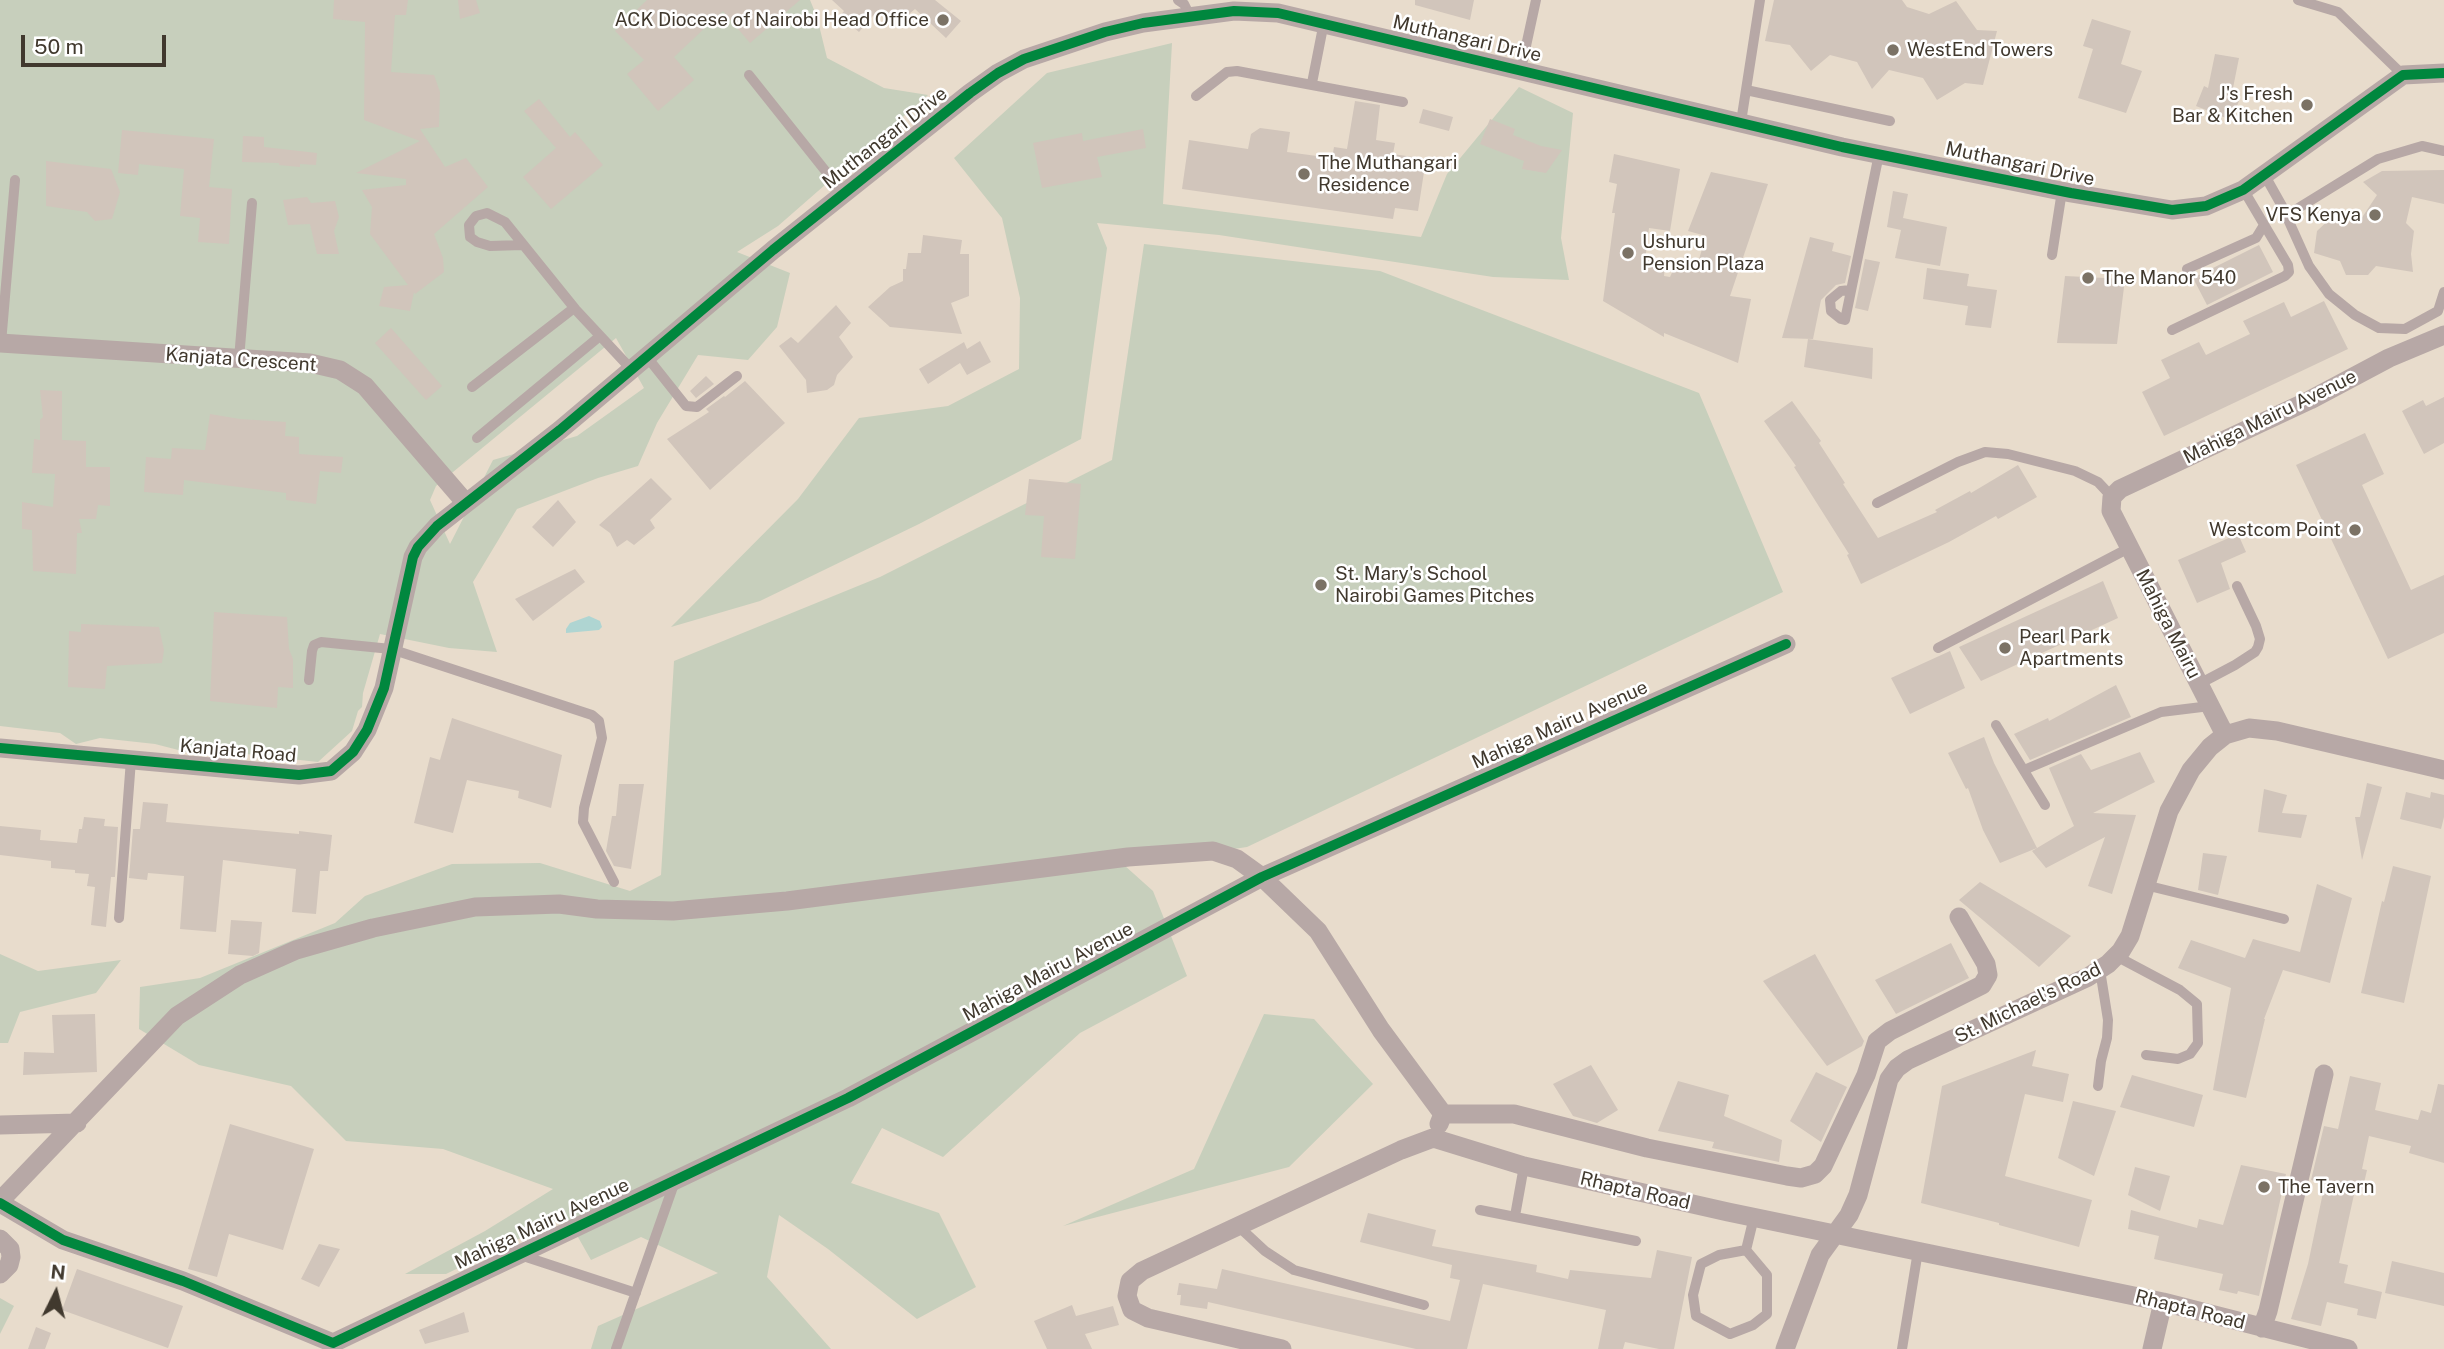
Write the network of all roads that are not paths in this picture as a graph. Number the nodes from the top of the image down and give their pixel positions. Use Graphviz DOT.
graph roads {
  1 [pos="1536,0"];
  2 [pos="1760,0"];
  3 [pos="2298,0"];
  4 [pos="1184,5"];
  5 [pos="1324,22"];
  6 [pos="1521,69"];
  7 [pos="2444,74"];
  8 [pos="749,75"];
  9 [pos="2403,75"];
  10 [pos="1312,83"];
  11 [pos="1746,90"];
  12 [pos="1196,96"];
  13 [pos="1403,102"];
  14 [pos="1889,121"];
  15 [pos="1741,122"];
  16 [pos="2444,151"];
  17 [pos="1879,153"];
  18 [pos="2264,174"];
  19 [pos="15,180"];
  20 [pos="2243,189"];
  21 [pos="2062,191"];
  22 [pos="843,193"];
  23 [pos="252,203"];
  24 [pos="2287,215"];
  25 [pos="2264,225"];
  26 [pos="522,245"];
  27 [pos="2052,255"];
  28 [pos="2187,269"];
  29 [pos="1850,290"];
  30 [pos="2444,292"];
  31 [pos="574,308"];
  32 [pos="2172,330"];
  33 [pos="2444,335"];
  34 [pos="600,336"];
  35 [pos="0,343"];
  36 [pos="239,359"];
  37 [pos="639,363"];
  38 [pos="737,376"];
  39 [pos="472,387"];
  40 [pos="477,438"];
  41 [pos="465,502"];
  42 [pos="1877,503"];
  43 [pos="2112,504"];
  44 [pos="2129,548"];
  45 [pos="2237,586"];
  46 [pos="1786,644"];
  47 [pos="1938,648"];
  48 [pos="391,649"];
  49 [pos="309,680"];
  50 [pos="2199,684"];
  51 [pos="2210,706"];
  52 [pos="1996,724"];
  53 [pos="2225,735"];
  54 [pos="0,748"];
  55 [pos="131,760"];
  56 [pos="2024,770"];
  57 [pos="2444,770"];
  58 [pos="2045,805"];
  59 [pos="1262,877"];
  60 [pos="614,883"];
  61 [pos="2146,885"];
  62 [pos="1959,917"];
  63 [pos="119,918"];
  64 [pos="2284,919"];
  65 [pos="2116,956"];
  66 [pos="2100,969"];
  67 [pos="2146,1055"];
  68 [pos="2324,1074"];
  69 [pos="2098,1086"];
  70 [pos="1444,1114"];
  71 [pos="77,1123"];
  72 [pos="0,1125"];
  73 [pos="1433,1138"];
  74 [pos="1524,1166"];
  75 [pos="675,1181"];
  76 [pos="0,1202"];
  77 [pos="1480,1210"];
  78 [pos="1515,1216"];
  79 [pos="1754,1217"];
  80 [pos="1238,1226"];
  81 [pos="1835,1233"];
  82 [pos="0,1239"];
  83 [pos="1636,1241"];
  84 [pos="1746,1250"];
  85 [pos="1918,1250"];
  86 [pos="519,1255"];
  87 [pos="0,1274"];
  88 [pos="636,1293"];
  89 [pos="2163,1302"];
  90 [pos="1424,1305"];
  91 [pos="2262,1328"];
  92 [pos="324,1346"];
  93 [pos="617,1349"];
  94 [pos="1282,1349"];
  95 [pos="1785,1349"];
  96 [pos="1902,1349"];
  97 [pos="2152,1349"];
  98 [pos="2348,1349"];
  1 -- 6 [label="lane"];
  2 -- 11 [label="lane"];
  3 -- 9 [label="lane"];
  4 -- 5 [label="street, Muthangari Drive"];
  4 -- 22 [label="street, Muthangari Drive"];
  5 -- 6 [label="street, Muthangari Drive"];
  5 -- 10 [label="lane"];
  6 -- 15 [label="street, Muthangari Drive"];
  7 -- 9 [label="street"];
  8 -- 22 [label="lane"];
  9 -- 18 [label="street, Muthangari Drive"];
  10 -- 12 [label="lane"];
  10 -- 13 [label="lane"];
  11 -- 14 [label="lane"];
  11 -- 15 [label="lane"];
  15 -- 17 [label="street, Muthangari Drive"];
  16 -- 24 [label="lane"];
  17 -- 21 [label="street, Muthangari Drive"];
  17 -- 29 [label="lane"];
  18 -- 20 [label="street, Muthangari Drive"];
  18 -- 24 [label="lane"];
  19 -- 35 [label="lane"];
  20 -- 21 [label="street, Muthangari Drive"];
  20 -- 25 [label="lane"];
  21 -- 27 [label="lane"];
  22 -- 37 [label="street, Muthangari Drive"];
  23 -- 36 [label="lane"];
  24 -- 30 [label="lane"];
  25 -- 28 [label="lane"];
  25 -- 32 [label="lane"];
  26 -- 26 [label="lane"];
  26 -- 31 [label="lane"];
  31 -- 34 [label="lane"];
  31 -- 39 [label="lane"];
  33 -- 43 [label="street, Mahiga Mairu Avenue"];
  34 -- 37 [label="lane"];
  34 -- 40 [label="lane"];
  35 -- 36 [label="street, Kanjata Crescent"];
  36 -- 41 [label="street, Kanjata Crescent"];
  37 -- 38 [label="lane"];
  37 -- 41 [label="street, Muthangari Drive"];
  41 -- 48 [label="street, Kanjata Road"];
  42 -- 43 [label="lane"];
  43 -- 44 [label="street, Mahiga Mairu"];
  44 -- 47 [label="lane"];
  44 -- 50 [label="street, Mahiga Mairu"];
  45 -- 50 [label="lane"];
  46 -- 59 [label="street, Mahiga Mairu Avenue"];
  48 -- 49 [label="lane"];
  48 -- 55 [label="street, Kanjata Road"];
  48 -- 60 [label="lane"];
  50 -- 51 [label="street, Mahiga Mairu"];
  51 -- 53 [label="street, Mahiga Mairu"];
  51 -- 56 [label="lane"];
  52 -- 56 [label="lane"];
  53 -- 57 [label="street"];
  53 -- 61 [label="street, St. Michael's Road"];
  54 -- 55 [label="street, Kanjata Road"];
  55 -- 63 [label="lane"];
  56 -- 58 [label="lane"];
  59 -- 70 [label="street"];
  59 -- 71 [label="street"];
  59 -- 75 [label="street, Mahiga Mairu Avenue"];
  61 -- 64 [label="lane"];
  61 -- 65 [label="street, St. Michael's Road"];
  62 -- 70 [label="street"];
  65 -- 66 [label="street, St. Michael's Road"];
  65 -- 67 [label="lane"];
  66 -- 69 [label="lane"];
  66 -- 81 [label="street, St. Michael's Road"];
  68 -- 91 [label="street"];
  70 -- 73 [label="street"];
  71 -- 72 [label="street"];
  71 -- 76 [label="street"];
  73 -- 74 [label="street, Rhapta Road"];
  73 -- 80 [label="street"];
  74 -- 78 [label="lane"];
  74 -- 79 [label="street, Rhapta Road"];
  75 -- 86 [label="street, Mahiga Mairu Avenue"];
  75 -- 88 [label="lane"];
  76 -- 92 [label="street"];
  77 -- 78 [label="lane"];
  78 -- 83 [label="lane"];
  79 -- 81 [label="street, Rhapta Road"];
  79 -- 84 [label="lane"];
  80 -- 90 [label="lane"];
  80 -- 94 [label="street"];
  81 -- 85 [label="street, Rhapta Road"];
  81 -- 95 [label="street, St. Michael's Road"];
  82 -- 87 [label="street"];
  84 -- 84 [label="lane"];
  85 -- 89 [label="street, Rhapta Road"];
  85 -- 96 [label="lane"];
  86 -- 88 [label="lane"];
  86 -- 92 [label="street, Mahiga Mairu Avenue"];
  88 -- 93 [label="lane"];
  89 -- 91 [label="street, Rhapta Road"];
  89 -- 97 [label="street"];
  91 -- 98 [label="street, Rhapta Road"];
}
